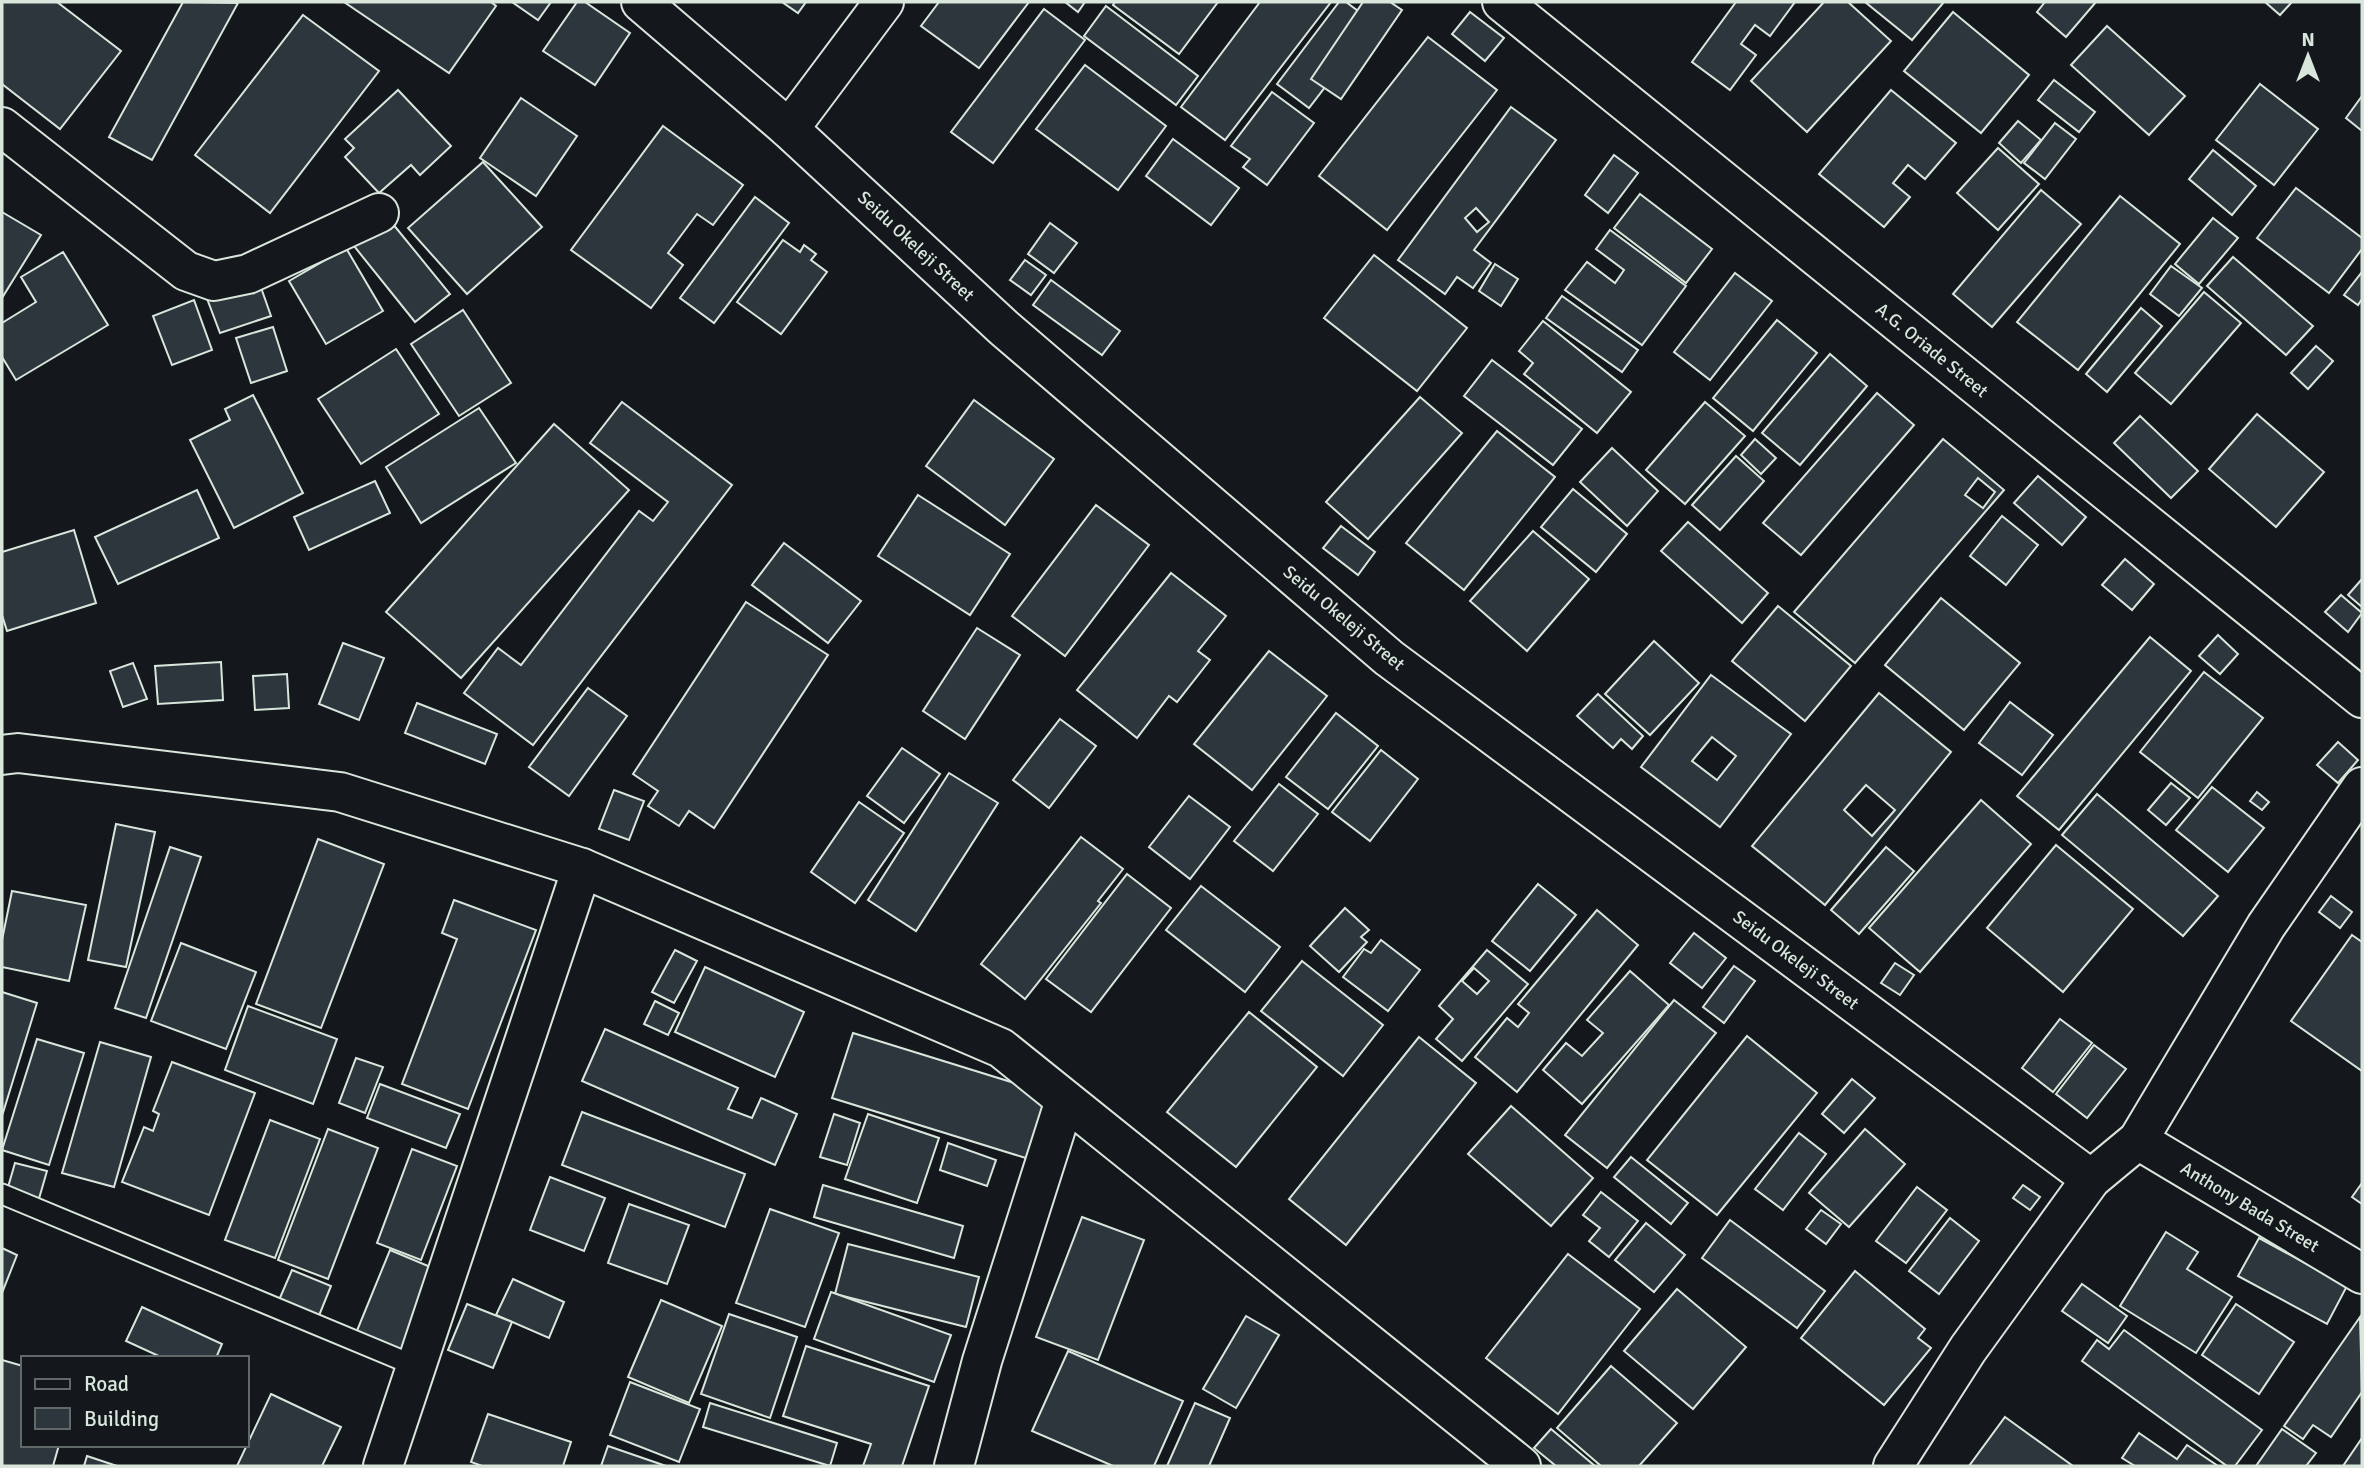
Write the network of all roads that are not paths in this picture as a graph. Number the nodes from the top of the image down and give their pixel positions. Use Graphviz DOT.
graph roads {
  1 [pos="641,2"];
  2 [pos="884,2"];
  3 [pos="1502,2"];
  4 [pos="2,127"];
  5 [pos="789,129"];
  6 [pos="379,213"];
  7 [pos="2362,698"];
  8 [pos="2,755"];
  9 [pos="2362,787"];
  10 [pos="582,868"];
  11 [pos="1065,1100"];
  12 [pos="2138,1140"];
  13 [pos="2091,1179"];
  14 [pos="2,1194"];
  15 [pos="2362,1273"];
  16 [pos="418,1367"];
  17 [pos="383,1466"];
  18 [pos="954,1466"];
  19 [pos="1521,1466"];
  20 [pos="1893,1466"];
  1 -- 5 [label="street, Seidu Okeleji Street"];
  2 -- 5 [label="street"];
  3 -- 7 [label="street, A.G. Oriade Street"];
  4 -- 6 [label="street"];
  5 -- 13 [label="street, Seidu Okeleji Street"];
  8 -- 10 [label="street"];
  9 -- 12 [label="street"];
  10 -- 11 [label="street"];
  10 -- 16 [label="street"];
  11 -- 18 [label="street"];
  11 -- 19 [label="street"];
  12 -- 13 [label="street"];
  12 -- 15 [label="street, Anthony Bada Street"];
  13 -- 20 [label="street"];
  14 -- 16 [label="lane"];
  16 -- 17 [label="street"];
}
